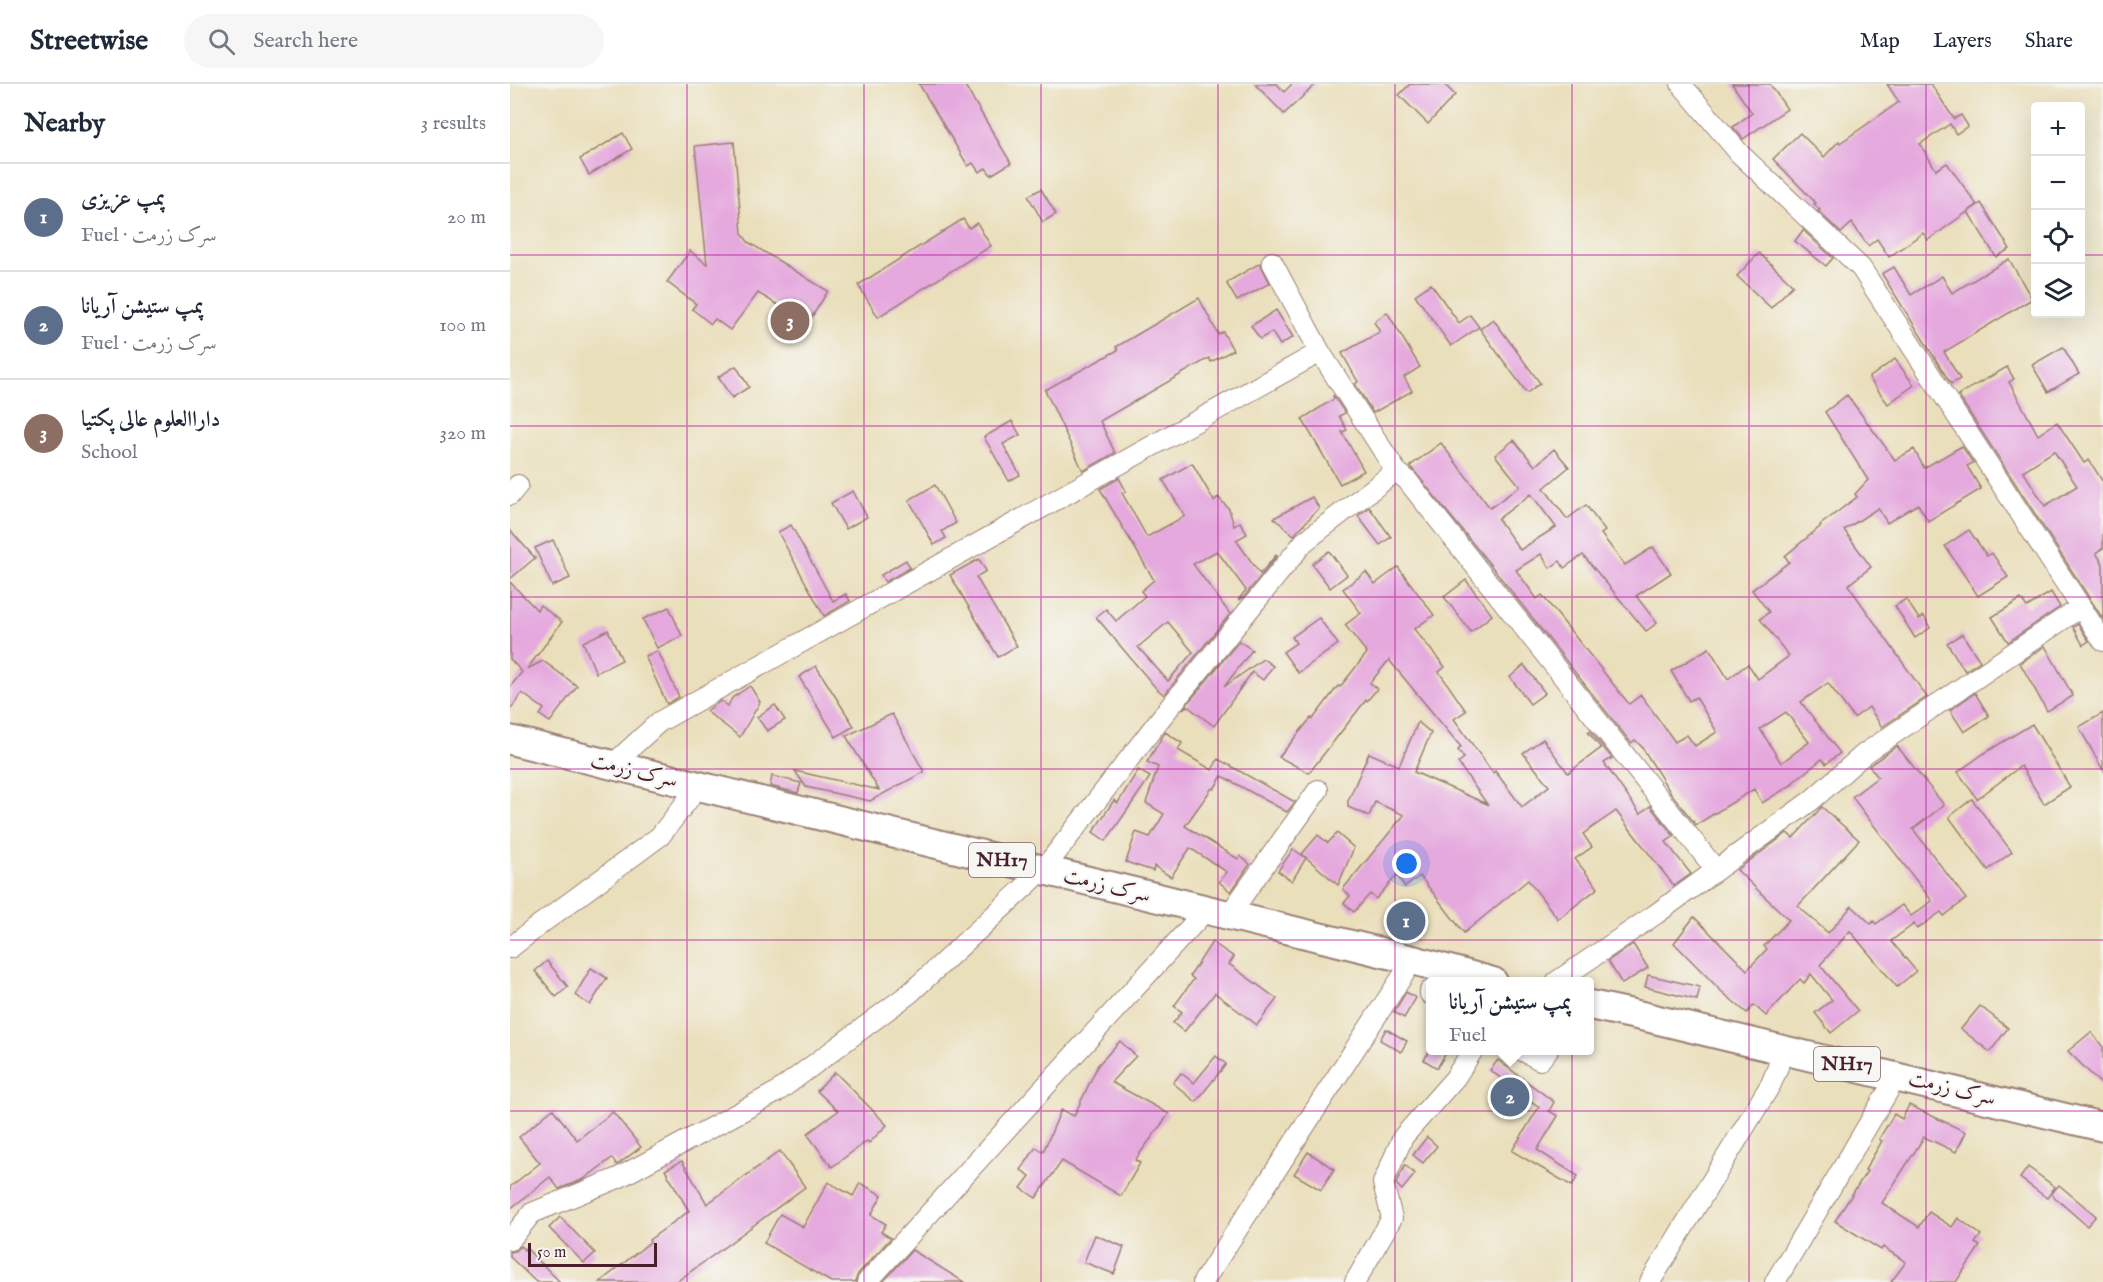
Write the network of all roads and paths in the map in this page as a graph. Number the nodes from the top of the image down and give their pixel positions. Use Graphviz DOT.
graph roads {
  1 [pos="1681,84"];
  2 [pos="1272,262"];
  3 [pos="1320,352"];
  4 [pos="1396,471"];
  5 [pos="2081,607"];
  6 [pos="2103,641"];
  7 [pos="510,740"];
  8 [pos="611,766"];
  9 [pos="698,787"];
  10 [pos="1318,790"];
  11 [pos="1043,870"];
  12 [pos="1716,870"];
  13 [pos="1218,913"];
  14 [pos="510,948"];
  15 [pos="1413,960"];
  16 [pos="1429,977"];
  17 [pos="1562,977"];
  18 [pos="1594,1006"];
  19 [pos="1781,1048"];
  20 [pos="1470,1055"];
  21 [pos="1530,1055"];
  22 [pos="1544,1055"];
  23 [pos="1898,1076"];
  24 [pos="2103,1126"];
  25 [pos="510,1240"];
  26 [pos="867,1282"];
  27 [pos="1203,1282"];
  28 [pos="1355,1282"];
  29 [pos="1650,1282"];
  30 [pos="1776,1282"];
  1 -- 5 [label="street"];
  2 -- 3 [label="street"];
  3 -- 4 [label="street"];
  3 -- 8 [label="street"];
  4 -- 11 [label="street"];
  4 -- 12 [label="street"];
  5 -- 6 [label="street"];
  5 -- 12 [label="street"];
  7 -- 8 [label="highway, سرک زرمت / NH17"];
  8 -- 9 [label="highway, سرک زرمت / NH17"];
  9 -- 11 [label="highway, سرک زرمت / NH17"];
  9 -- 14 [label="street"];
  10 -- 13 [label="street"];
  11 -- 13 [label="highway, سرک زرمت / NH17"];
  11 -- 25 [label="street"];
  12 -- 17 [label="street"];
  13 -- 15 [label="highway, سرک زرمت / NH17"];
  13 -- 26 [label="street"];
  15 -- 16 [label="highway, سرک زرمت / NH17"];
  15 -- 27 [label="street"];
  18 -- 19 [label="highway, سرک زرمت / NH17"];
  19 -- 23 [label="highway, سرک زرمت / NH17"];
  19 -- 29 [label="street"];
  20 -- 28 [label="street"];
  21 -- 22 [label="street"];
  23 -- 24 [label="highway, سرک زرمت / NH17"];
  23 -- 30 [label="street"];
}
